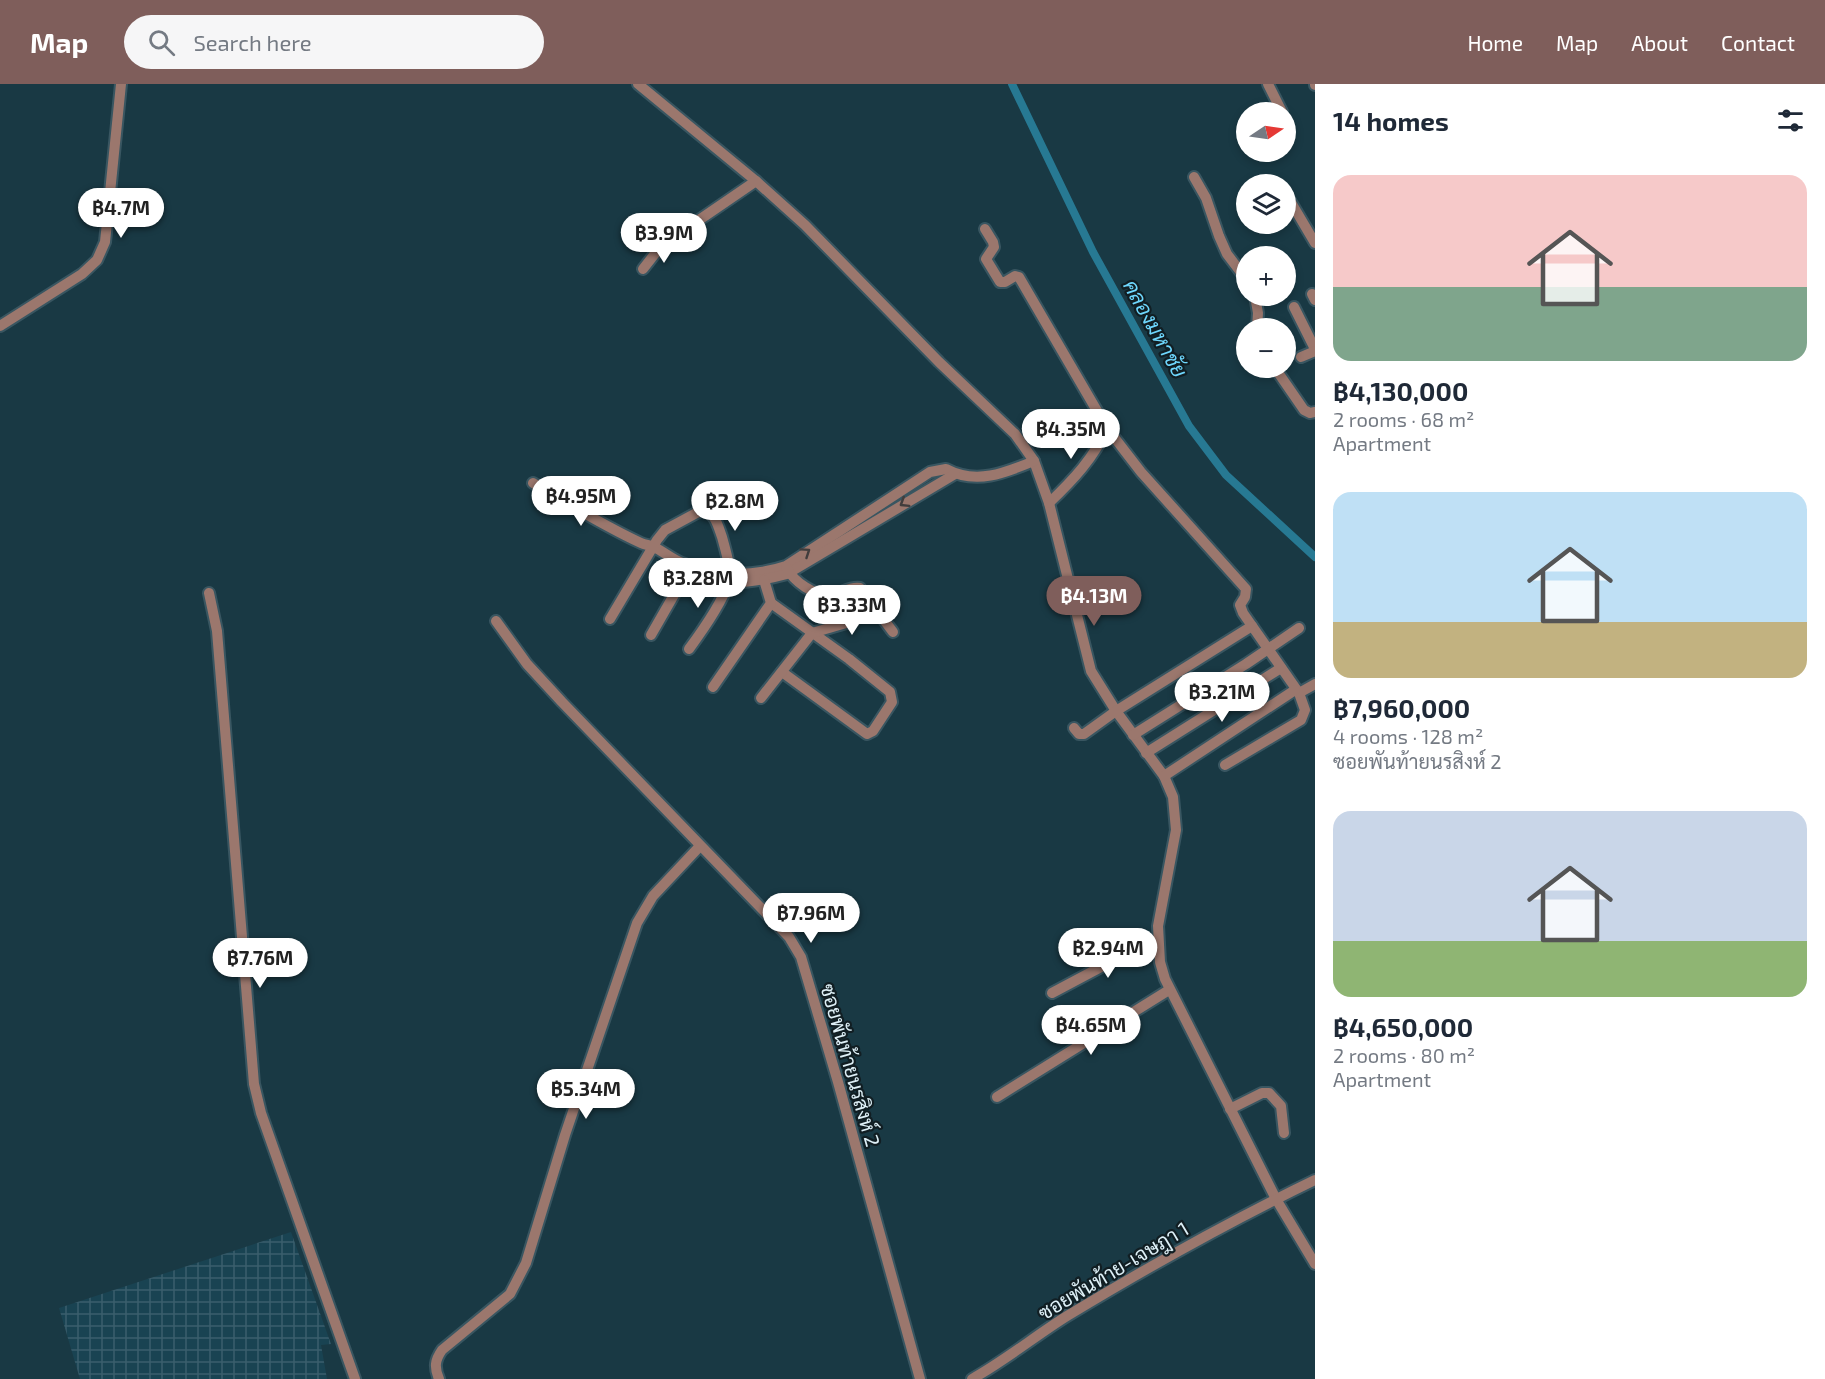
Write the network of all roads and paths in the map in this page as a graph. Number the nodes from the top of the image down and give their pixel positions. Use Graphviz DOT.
graph roads {
  1 [pos="121,84"];
  2 [pos="638,84"];
  3 [pos="1268,84"];
  4 [pos="1277,102"];
  5 [pos="1194,177"];
  6 [pos="756,181"];
  7 [pos="1296,211"];
  8 [pos="985,229"];
  9 [pos="1315,243"];
  10 [pos="1236,266"];
  11 [pos="643,269"];
  12 [pos="1294,307"];
  13 [pos="0,326"];
  14 [pos="1315,350"];
  15 [pos="1300,357"];
  16 [pos="1282,378"];
  17 [pos="1315,412"];
  18 [pos="1107,428"];
  19 [pos="1034,461"];
  20 [pos="533,483"];
  21 [pos="1049,503"];
  22 [pos="649,548"];
  23 [pos="788,569"];
  24 [pos="686,574"];
  25 [pos="728,578"];
  26 [pos="764,580"];
  27 [pos="209,593"];
  28 [pos="771,603"];
  29 [pos="874,606"];
  30 [pos="610,619"];
  31 [pos="496,621"];
  32 [pos="1252,626"];
  33 [pos="1299,628"];
  34 [pos="893,632"];
  35 [pos="812,633"];
  36 [pos="651,635"];
  37 [pos="1269,648"];
  38 [pos="689,650"];
  39 [pos="1281,668"];
  40 [pos="782,672"];
  41 [pos="1315,684"];
  42 [pos="713,687"];
  43 [pos="1297,691"];
  44 [pos="760,698"];
  45 [pos="1116,711"];
  46 [pos="1074,728"];
  47 [pos="1133,735"];
  48 [pos="1146,753"];
  49 [pos="1225,765"];
  50 [pos="1164,776"];
  51 [pos="700,846"];
  52 [pos="1158,945"];
  53 [pos="1169,990"];
  54 [pos="1052,993"];
  55 [pos="998,1097"];
  56 [pos="1230,1109"];
  57 [pos="1284,1133"];
  58 [pos="1315,1180"];
  59 [pos="1276,1199"];
  60 [pos="1315,1264"];
  61 [pos="355,1379"];
  62 [pos="439,1379"];
  63 [pos="920,1379"];
  64 [pos="972,1379"];
  1 -- 13 [label="street"];
  2 -- 6 [label="street"];
  3 -- 4 [label="street"];
  5 -- 10 [label="street"];
  6 -- 11 [label="street"];
  6 -- 19 [label="street"];
  7 -- 9 [label="street"];
  8 -- 18 [label="street"];
  12 -- 14 [label="street"];
  14 -- 15 [label="street"];
  16 -- 17 [label="street"];
  18 -- 21 [label="street"];
  18 -- 32 [label="street"];
  19 -- 21 [label="street"];
  19 -- 23 [label="street"];
  20 -- 22 [label="street"];
  21 -- 45 [label="street"];
  22 -- 24 [label="street"];
  22 -- 25 [label="street"];
  22 -- 25 [label="street"];
  22 -- 30 [label="street"];
  23 -- 25 [label="street"];
  23 -- 26 [label="street"];
  23 -- 29 [label="street"];
  24 -- 25 [label="street"];
  24 -- 36 [label="street"];
  25 -- 26 [label="street"];
  25 -- 38 [label="street"];
  26 -- 28 [label="street"];
  27 -- 61 [label="street"];
  28 -- 35 [label="street"];
  28 -- 42 [label="street"];
  29 -- 34 [label="street"];
  29 -- 35 [label="street"];
  31 -- 51 [label="street, ซอยพันท้ายนรสิงห์ 2"];
  32 -- 37 [label="street"];
  32 -- 45 [label="street"];
  33 -- 37 [label="street"];
  35 -- 40 [label="street"];
  35 -- 40 [label="street"];
  37 -- 39 [label="street"];
  37 -- 47 [label="street"];
  39 -- 43 [label="street"];
  39 -- 48 [label="street"];
  40 -- 44 [label="street"];
  41 -- 43 [label="street"];
  43 -- 49 [label="street"];
  43 -- 50 [label="street"];
  45 -- 46 [label="street"];
  45 -- 47 [label="street"];
  47 -- 48 [label="street"];
  48 -- 50 [label="street"];
  50 -- 52 [label="street"];
  51 -- 62 [label="street"];
  51 -- 63 [label="street, ซอยพันท้ายนรสิงห์ 2"];
  52 -- 53 [label="street"];
  52 -- 54 [label="street"];
  53 -- 55 [label="street"];
  53 -- 56 [label="street"];
  56 -- 57 [label="street"];
  56 -- 59 [label="street"];
  58 -- 59 [label="street, ซอยพันท้าย-เจษฎา 1"];
  59 -- 60 [label="street"];
  59 -- 64 [label="street, ซอยพันท้าย-เจษฎา 1"];
}
